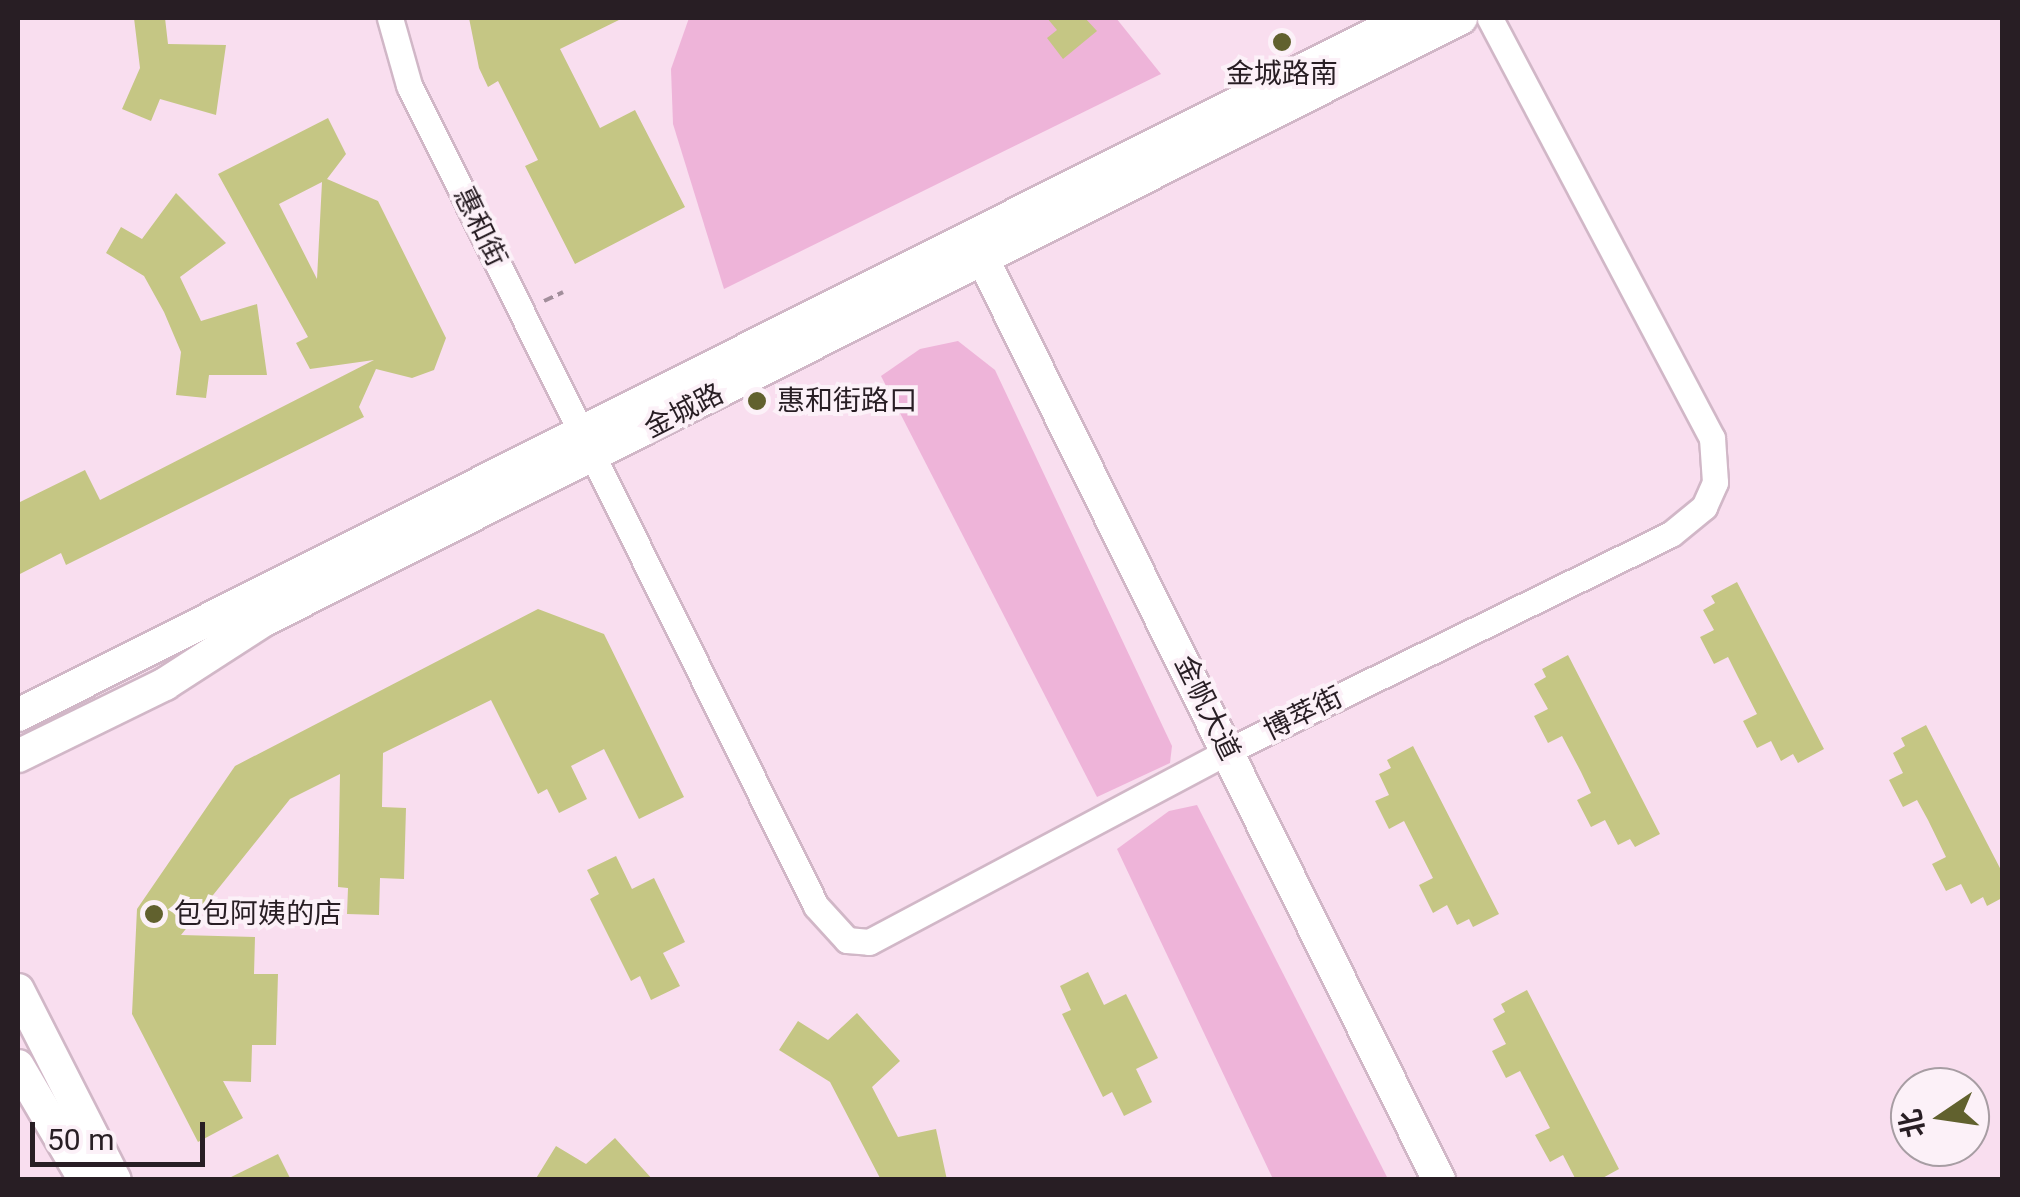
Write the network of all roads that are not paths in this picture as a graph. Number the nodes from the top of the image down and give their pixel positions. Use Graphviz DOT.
graph roads {
  1 [pos="390,18"];
  2 [pos="1407,18"];
  3 [pos="1461,18"];
  4 [pos="1490,18"];
  5 [pos="978,249"];
  6 [pos="587,444"];
  7 [pos="64,692"];
  8 [pos="18,698"];
  9 [pos="18,715"];
  10 [pos="29,750"];
  11 [pos="1228,751"];
  12 [pos="18,772"];
  13 [pos="18,990"];
  14 [pos="18,1066"];
  15 [pos="85,1180"];
  16 [pos="115,1180"];
  17 [pos="1439,1180"];
  1 -- 6 [label="street, 惠和街"];
  2 -- 5 [label="street, 金城路"];
  3 -- 5 [label="street, 金城路"];
  4 -- 11 [label="street, 博萃街"];
  5 -- 6 [label="street, 金城路"];
  5 -- 11 [label="street, 金帆大道"];
  6 -- 7 [label="street, 金城路"];
  6 -- 10 [label="street, 金城路"];
  6 -- 11 [label="street, 博萃街"];
  7 -- 8 [label="street"];
  7 -- 9 [label="street, 金城路"];
  10 -- 12 [label="street"];
  11 -- 17 [label="street, 金帆大道"];
  13 -- 16 [label="street"];
  14 -- 15 [label="street"];
}
